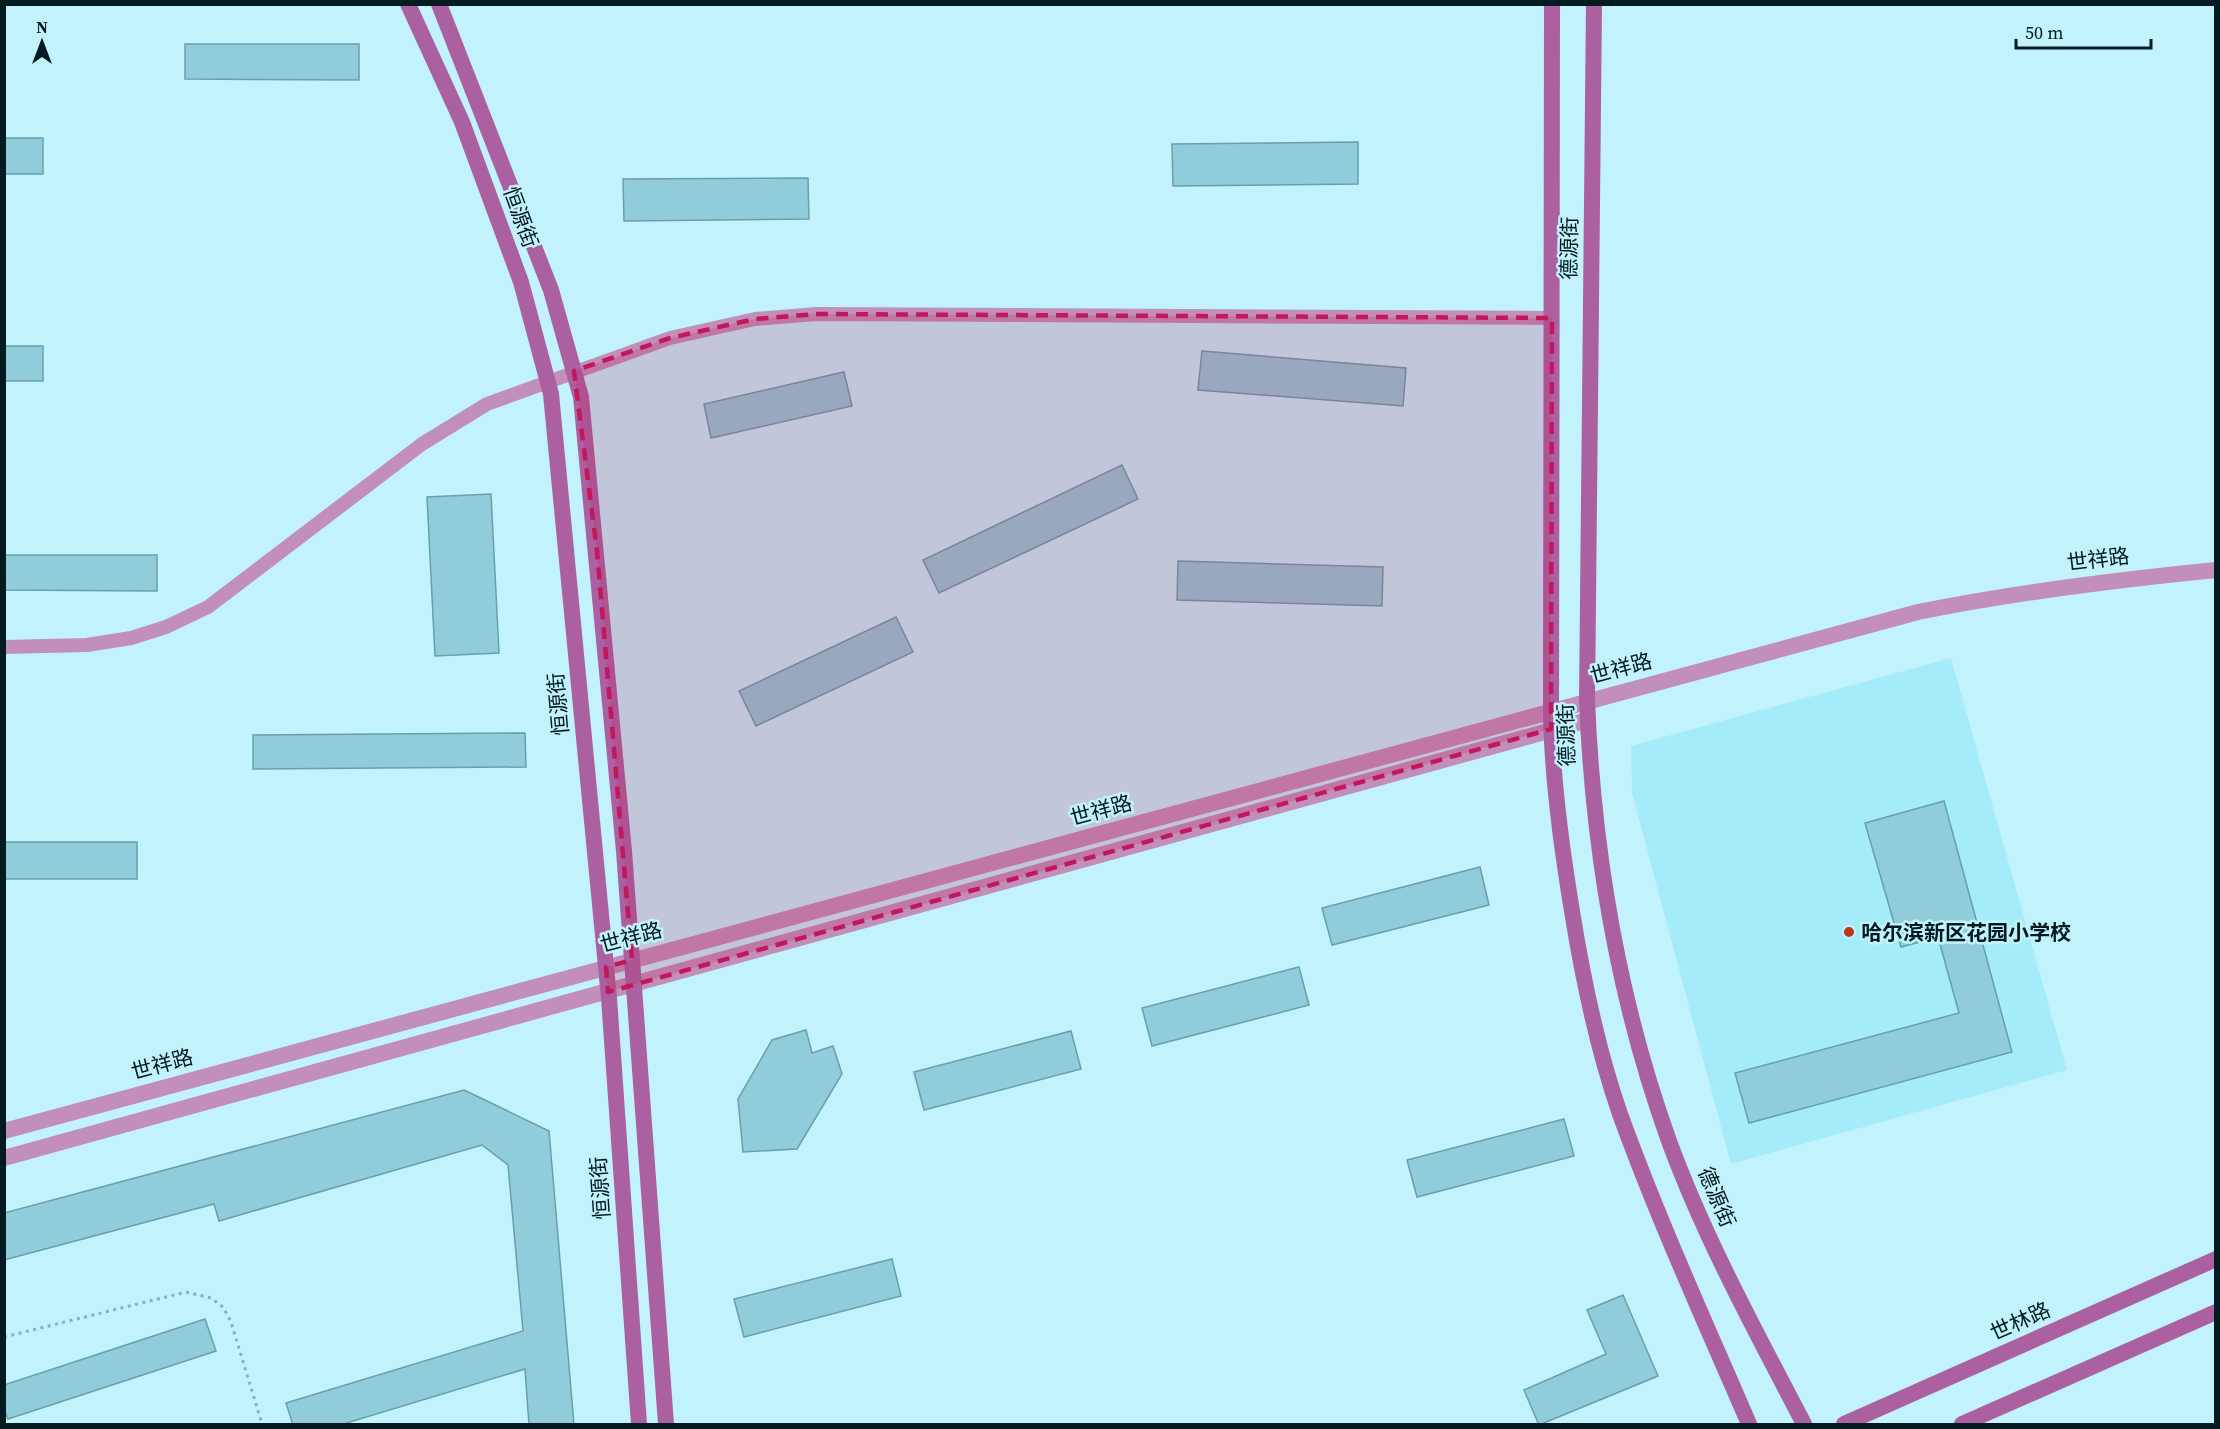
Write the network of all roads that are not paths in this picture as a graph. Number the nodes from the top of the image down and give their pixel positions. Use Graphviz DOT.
graph roads {
  1 [pos="408,4"];
  2 [pos="439,4"];
  3 [pos="1552,4"];
  4 [pos="1594,4"];
  5 [pos="1552,318"];
  6 [pos="574,371"];
  7 [pos="547,381"];
  8 [pos="2216,570"];
  9 [pos="4,647"];
  10 [pos="1587,700"];
  11 [pos="1551,712"];
  12 [pos="1588,720"];
  13 [pos="1551,729"];
  14 [pos="632,960"];
  15 [pos="606,967"];
  16 [pos="634,985"];
  17 [pos="608,993"];
  18 [pos="4,1131"];
  19 [pos="4,1158"];
  20 [pos="2216,1259"];
  21 [pos="2216,1312"];
  22 [pos="639,1425"];
  23 [pos="666,1425"];
  24 [pos="1749,1425"];
  25 [pos="1804,1425"];
  26 [pos="1844,1425"];
  27 [pos="1962,1425"];
  1 -- 7 [label="main road, 恒源街"];
  2 -- 6 [label="main road, 恒源街"];
  3 -- 5 [label="main road, 德源街"];
  4 -- 10 [label="main road, 德源街"];
  5 -- 6 [label="street"];
  5 -- 11 [label="main road, 德源街"];
  6 -- 7 [label="street"];
  6 -- 14 [label="main road, 恒源街"];
  7 -- 9 [label="street"];
  7 -- 15 [label="main road, 恒源街"];
  8 -- 10 [label="street, 世祥路"];
  10 -- 11 [label="street, 世祥路"];
  10 -- 12 [label="main road, 德源街"];
  11 -- 13 [label="main road, 德源街"];
  11 -- 14 [label="street, 世祥路"];
  12 -- 13 [label="street, 世祥路"];
  12 -- 25 [label="main road, 德源街"];
  13 -- 16 [label="street, 世祥路"];
  13 -- 24 [label="main road, 德源街"];
  14 -- 15 [label="street, 世祥路"];
  14 -- 16 [label="main road, 恒源街"];
  15 -- 17 [label="main road, 恒源街"];
  15 -- 18 [label="street, 世祥路"];
  16 -- 17 [label="street, 世祥路"];
  16 -- 23 [label="main road, 恒源街"];
  17 -- 19 [label="street, 世祥路"];
  17 -- 22 [label="main road, 恒源街"];
  20 -- 26 [label="main road, 世林路"];
  21 -- 27 [label="main road"];
}
